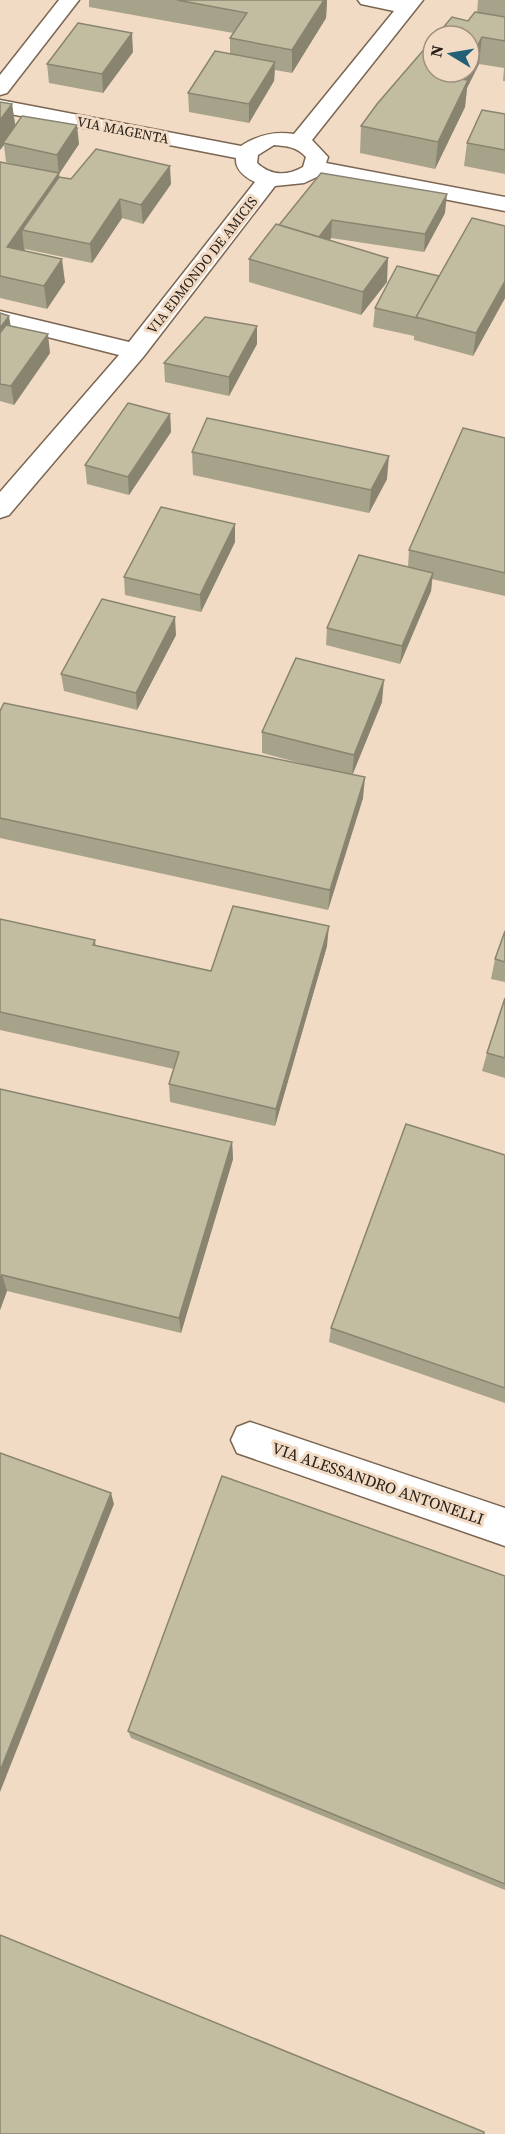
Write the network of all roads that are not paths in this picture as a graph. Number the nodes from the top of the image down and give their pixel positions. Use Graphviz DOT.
graph roads {
  1 [pos="69,0"];
  2 [pos="368,0"];
  3 [pos="410,4"];
  4 [pos="0,89"];
  5 [pos="0,106"];
  6 [pos="299,142"];
  7 [pos="247,154"];
  8 [pos="315,167"];
  9 [pos="269,179"];
  10 [pos="505,204"];
  11 [pos="0,318"];
  12 [pos="135,351"];
  13 [pos="0,509"];
  14 [pos="250,1440"];
  15 [pos="505,1527"];
  1 -- 4 [label="street"];
  2 -- 3 [label="street"];
  3 -- 6 [label="street"];
  5 -- 7 [label="street, VIA MAGENTA"];
  6 -- 7 [label="street"];
  6 -- 8 [label="street"];
  7 -- 9 [label="street"];
  8 -- 9 [label="street"];
  8 -- 10 [label="street"];
  9 -- 12 [label="street, VIA EDMONDO DE AMICIS"];
  11 -- 12 [label="street, VIA EDMONDO DE AMICIS"];
  12 -- 13 [label="street, VIA EDMONDO DE AMICIS"];
  14 -- 15 [label="street, VIA ALESSANDRO ANTONELLI"];
}
